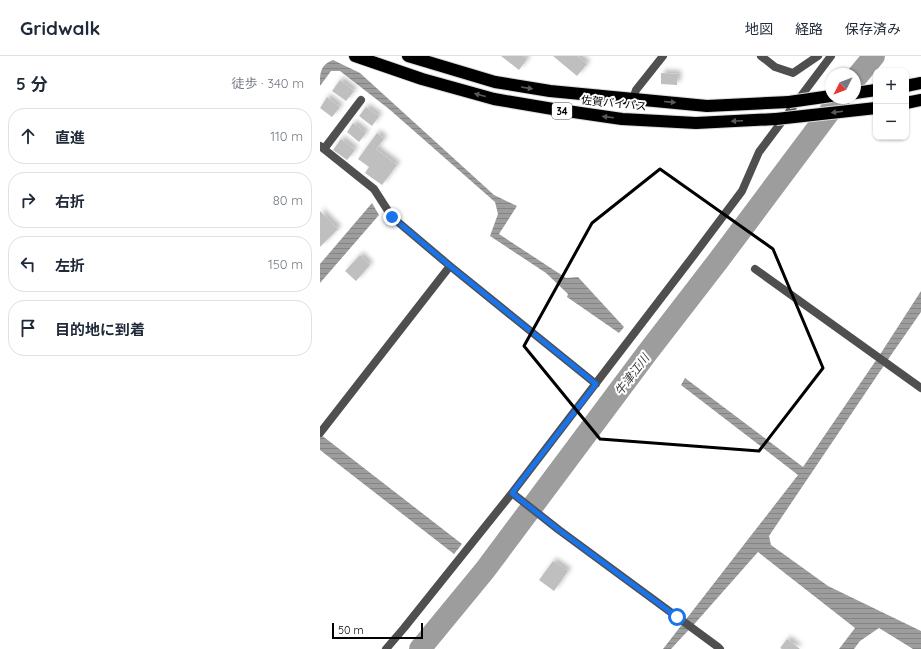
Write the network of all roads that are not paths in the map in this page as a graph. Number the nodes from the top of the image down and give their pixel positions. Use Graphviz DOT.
graph roads {
  1 [pos="355,56"];
  2 [pos="408,56"];
  3 [pos="663,56"];
  4 [pos="761,56"];
  5 [pos="818,56"];
  6 [pos="831,56"];
  7 [pos="873,90"];
  8 [pos="861,92"];
  9 [pos="825,97"];
  10 [pos="633,99"];
  11 [pos="361,100"];
  12 [pos="921,100"];
  13 [pos="909,102"];
  14 [pos="873,108"];
  15 [pos="322,147"];
  16 [pos="450,266"];
  17 [pos="755,269"];
  18 [pos="596,384"];
  19 [pos="921,388"];
  20 [pos="321,432"];
  21 [pos="512,493"];
  22 [pos="386,649"];
  23 [pos="720,649"];
  14 -- 1 [label="highway, 佐賀バイパス / 34, one-way, bridge"];
  2 -- 10 [label="highway, 佐賀バイパス / 34, one-way"];
  3 -- 10 [label="street"];
  4 -- 5 [label="street"];
  6 -- 18 [label="street"];
  7 -- 8 [label="highway"];
  10 -- 9 [label="highway, 佐賀バイパス / 34, one-way, bridge"];
  11 -- 15 [label="street"];
  12 -- 13 [label="highway"];
  15 -- 16 [label="street"];
  16 -- 18 [label="street"];
  16 -- 20 [label="street"];
  17 -- 19 [label="street"];
  18 -- 21 [label="street"];
  21 -- 22 [label="street"];
  21 -- 23 [label="street"];
}
